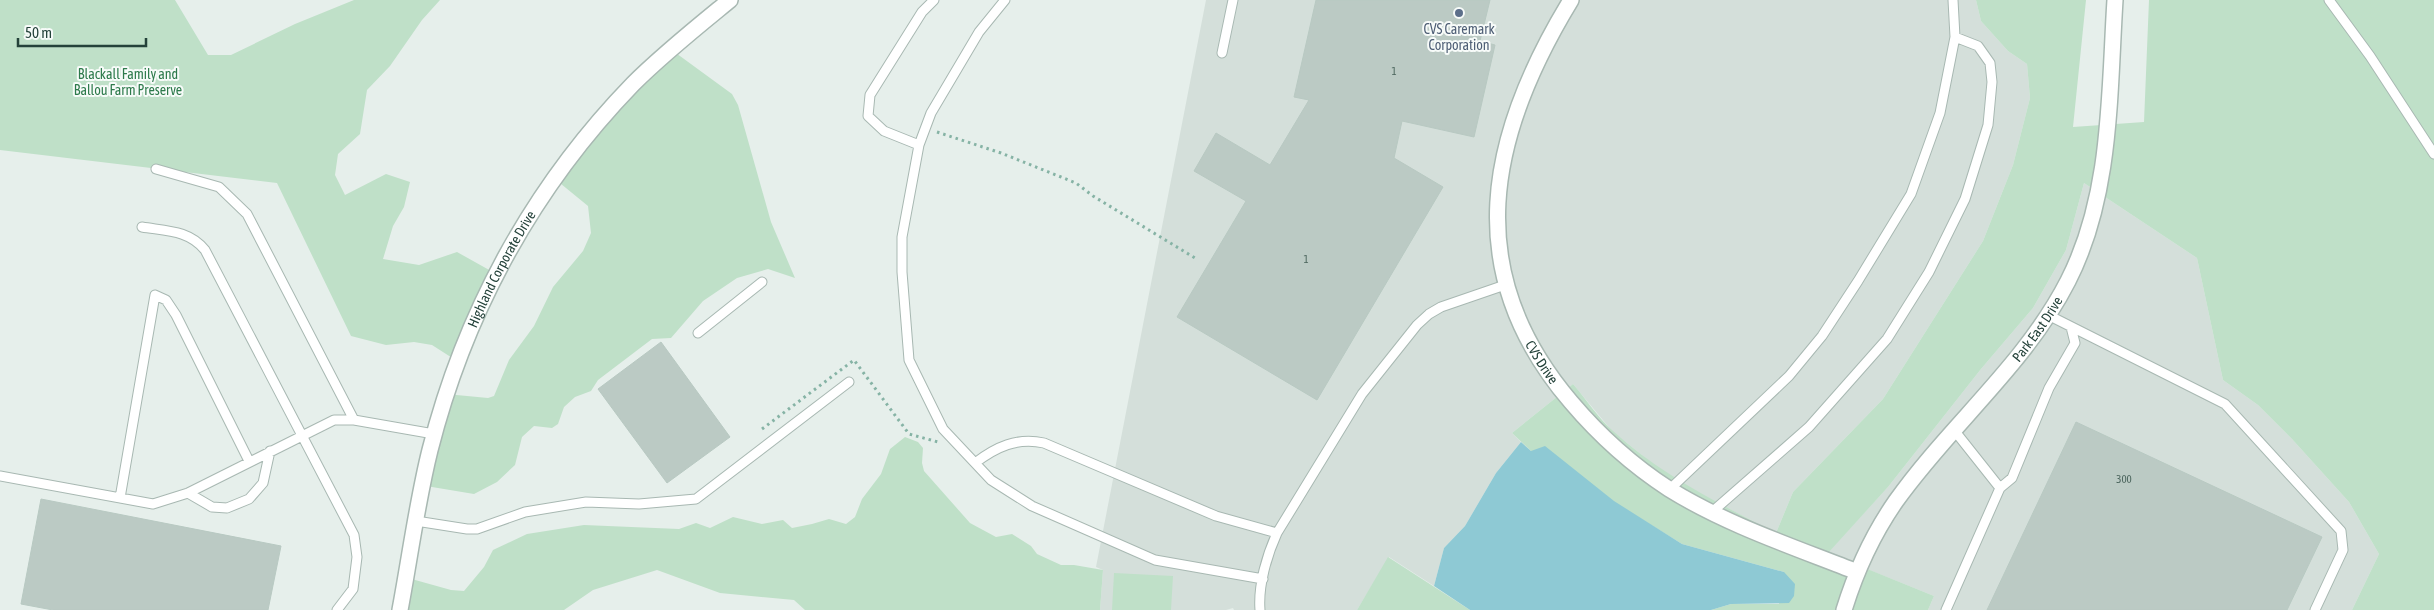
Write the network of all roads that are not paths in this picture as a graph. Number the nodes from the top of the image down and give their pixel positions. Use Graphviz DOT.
graph roads {
  1 [pos="730,0"];
  2 [pos="934,0"];
  3 [pos="1005,0"];
  4 [pos="1233,0"];
  5 [pos="1570,0"];
  6 [pos="1953,0"];
  7 [pos="2115,0"];
  8 [pos="2329,0"];
  9 [pos="1955,37"];
  10 [pos="1222,53"];
  11 [pos="919,145"];
  12 [pos="2434,154"];
  13 [pos="156,169"];
  14 [pos="142,227"];
  15 [pos="762,282"];
  16 [pos="1505,285"];
  17 [pos="2048,315"];
  18 [pos="2071,327"];
  19 [pos="698,333"];
  20 [pos="849,382"];
  21 [pos="354,420"];
  22 [pos="1954,430"];
  23 [pos="434,434"];
  24 [pos="303,435"];
  25 [pos="270,451"];
  26 [pos="249,461"];
  27 [pos="975,463"];
  28 [pos="0,476"];
  29 [pos="2000,488"];
  30 [pos="1670,489"];
  31 [pos="188,493"];
  32 [pos="120,498"];
  33 [pos="1712,512"];
  34 [pos="416,522"];
  35 [pos="1277,532"];
  36 [pos="1857,572"];
  37 [pos="1263,579"];
  38 [pos="337,610"];
  39 [pos="400,610"];
  40 [pos="1260,610"];
  41 [pos="1844,610"];
  42 [pos="1946,610"];
  43 [pos="2315,610"];
  1 -- 23 [label="street, Highland Corporate Drive"];
  2 -- 11 [label="lane"];
  3 -- 11 [label="lane"];
  4 -- 10 [label="lane"];
  5 -- 16 [label="street, CVS Drive"];
  6 -- 9 [label="lane"];
  7 -- 17 [label="street, Park East Drive"];
  8 -- 12 [label="lane"];
  9 -- 30 [label="lane"];
  9 -- 33 [label="lane"];
  11 -- 27 [label="lane"];
  13 -- 21 [label="lane"];
  14 -- 24 [label="lane"];
  15 -- 19 [label="lane"];
  16 -- 30 [label="street, CVS Drive"];
  16 -- 35 [label="lane"];
  17 -- 18 [label="lane"];
  17 -- 22 [label="street, Park East Drive"];
  18 -- 29 [label="lane"];
  18 -- 43 [label="lane"];
  20 -- 34 [label="lane"];
  21 -- 23 [label="lane"];
  21 -- 24 [label="lane"];
  22 -- 29 [label="lane"];
  22 -- 36 [label="street, Park East Drive"];
  23 -- 34 [label="street, Highland Corporate Drive"];
  24 -- 25 [label="lane"];
  24 -- 38 [label="lane"];
  25 -- 26 [label="lane"];
  25 -- 31 [label="lane"];
  26 -- 31 [label="lane"];
  26 -- 32 [label="lane"];
  27 -- 35 [label="lane"];
  27 -- 37 [label="lane"];
  28 -- 32 [label="lane"];
  29 -- 42 [label="lane"];
  30 -- 33 [label="street, CVS Drive"];
  31 -- 32 [label="lane"];
  33 -- 36 [label="street, CVS Drive"];
  34 -- 39 [label="street, Highland Corporate Drive"];
  35 -- 37 [label="lane"];
  36 -- 41 [label="street, Park East Drive"];
  37 -- 40 [label="lane"];
}
